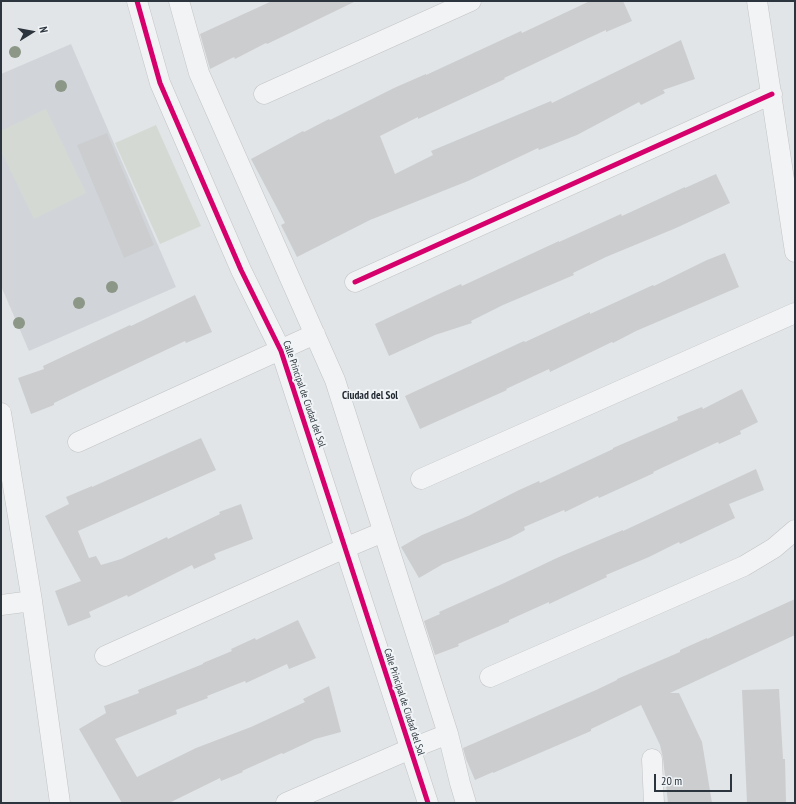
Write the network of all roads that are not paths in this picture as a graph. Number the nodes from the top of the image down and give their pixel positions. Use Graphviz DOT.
graph roads {
  1 [pos="137,1"];
  2 [pos="179,1"];
  3 [pos="471,1"];
  4 [pos="758,1"];
  5 [pos="264,94"];
  6 [pos="772,94"];
  7 [pos="795,252"];
  8 [pos="355,282"];
  9 [pos="795,313"];
  10 [pos="315,334"];
  11 [pos="281,351"];
  12 [pos="1,413"];
  13 [pos="78,442"];
  14 [pos="421,479"];
  15 [pos="795,530"];
  16 [pos="383,532"];
  17 [pos="345,548"];
  18 [pos="32,601"];
  19 [pos="1,605"];
  20 [pos="106,656"];
  21 [pos="490,677"];
  22 [pos="448,734"];
  23 [pos="410,749"];
  24 [pos="652,759"];
  25 [pos="60,803"];
  26 [pos="286,803"];
  27 [pos="428,803"];
  28 [pos="466,803"];
  29 [pos="654,803"];
  1 -- 11 [label="street, Calle Principal de Ciudad del Sol"];
  2 -- 10 [label="street"];
  3 -- 5 [label="street"];
  4 -- 6 [label="street"];
  6 -- 7 [label="street"];
  6 -- 8 [label="street"];
  9 -- 14 [label="street"];
  10 -- 11 [label="street"];
  10 -- 16 [label="street"];
  11 -- 13 [label="street"];
  11 -- 17 [label="street, Calle Principal de Ciudad del Sol"];
  12 -- 18 [label="street"];
  15 -- 21 [label="street"];
  16 -- 17 [label="street"];
  16 -- 22 [label="street"];
  17 -- 20 [label="street"];
  17 -- 23 [label="street, Calle Principal de Ciudad del Sol"];
  18 -- 19 [label="street"];
  18 -- 25 [label="street"];
  22 -- 23 [label="street"];
  22 -- 28 [label="street"];
  23 -- 26 [label="street"];
  23 -- 27 [label="street, Calle Principal de Ciudad del Sol"];
  24 -- 29 [label="street"];
}
